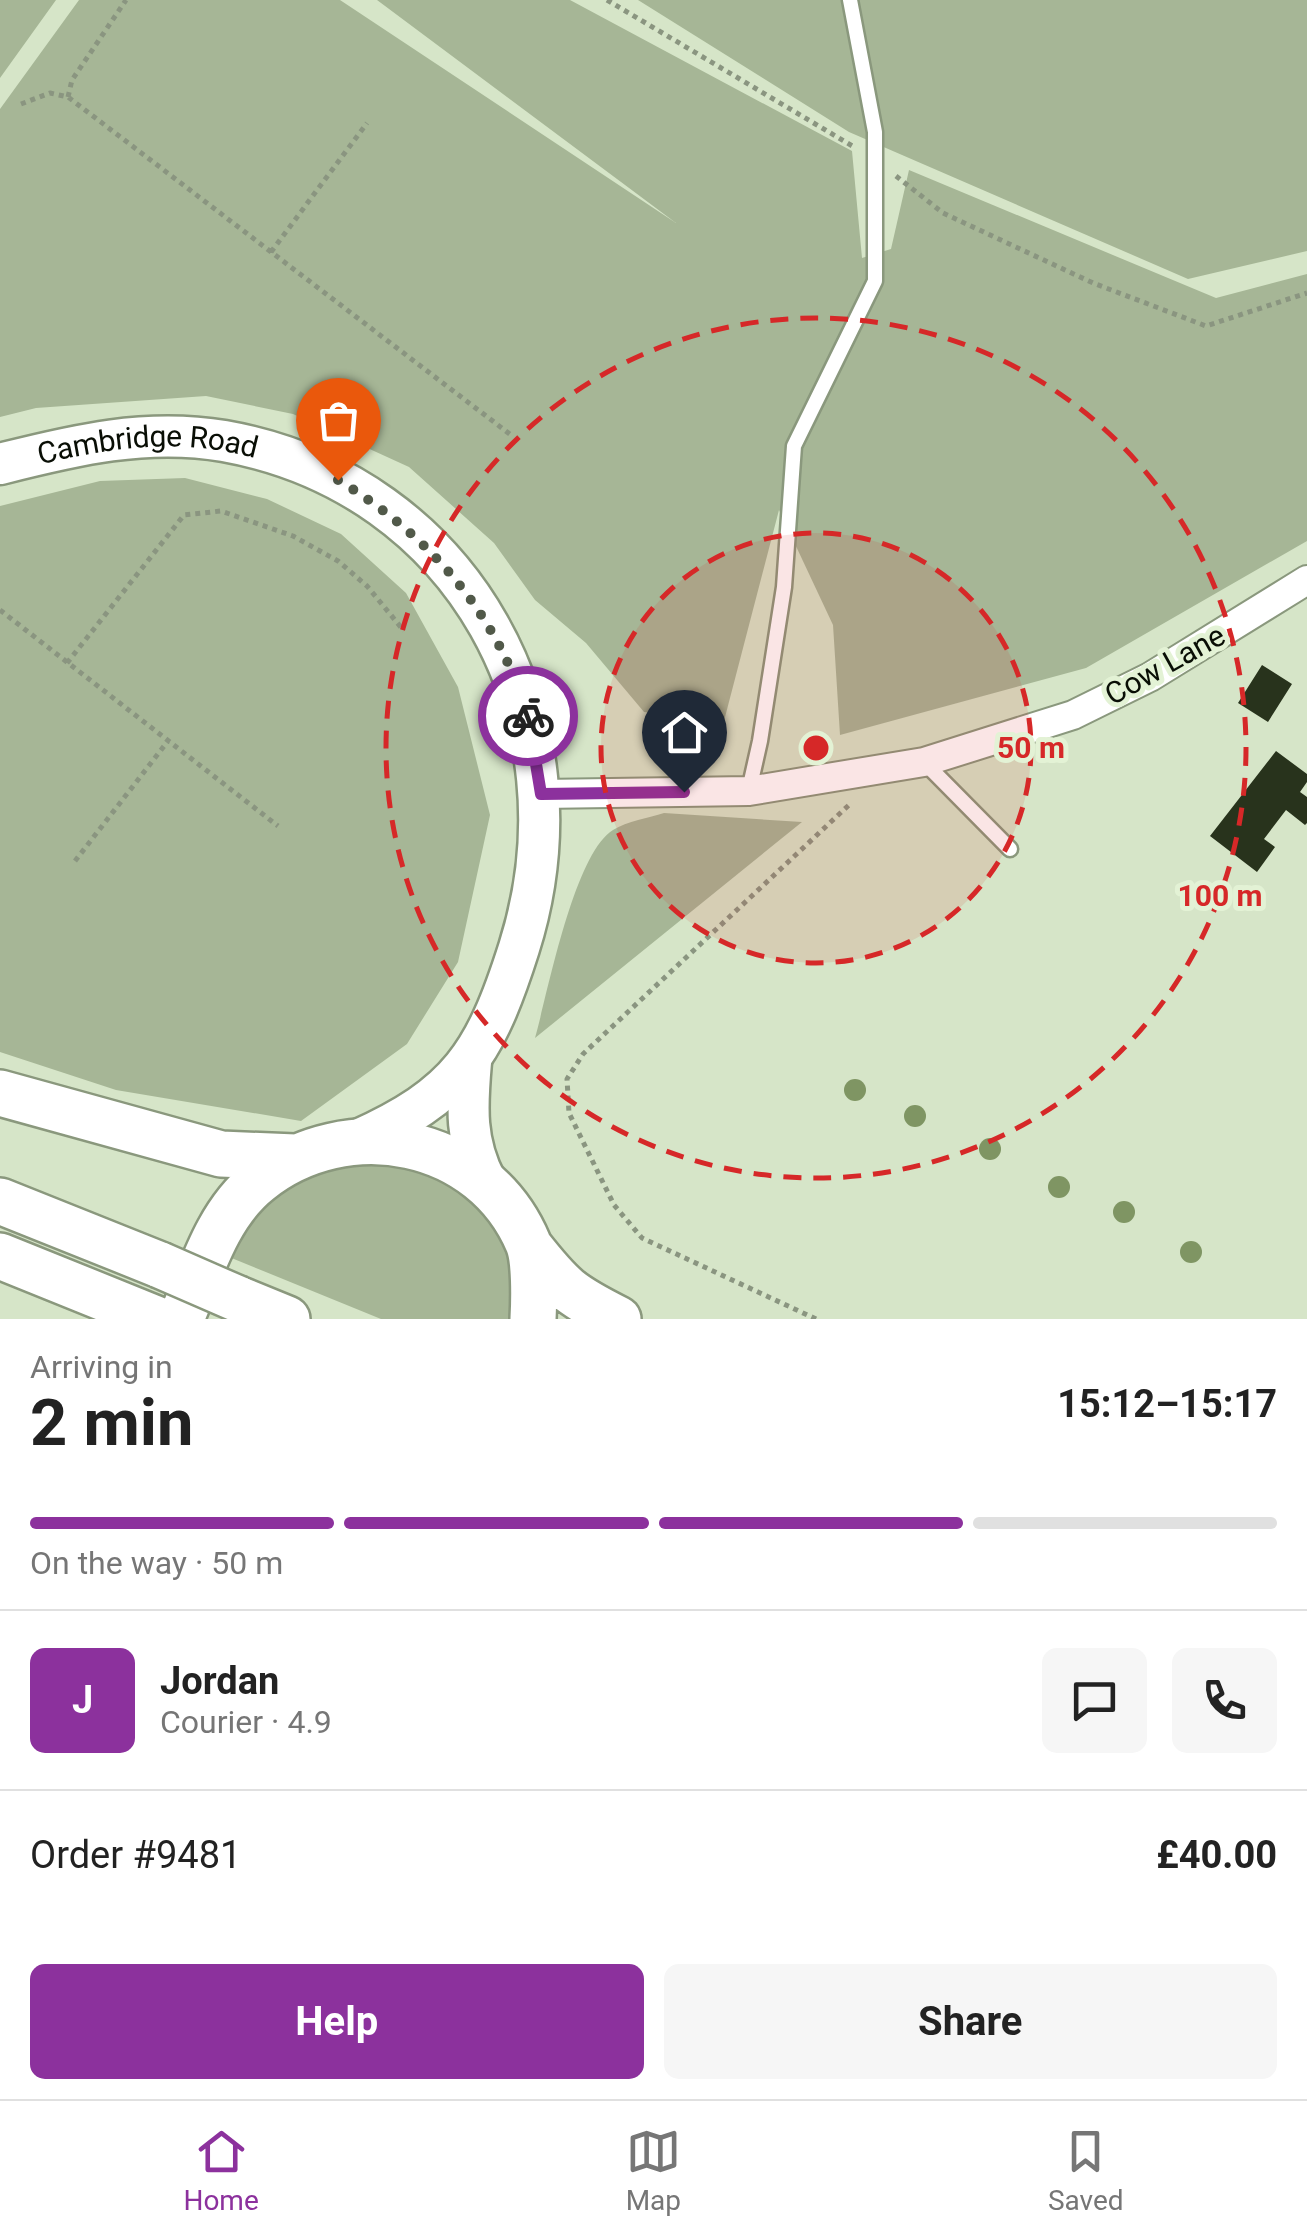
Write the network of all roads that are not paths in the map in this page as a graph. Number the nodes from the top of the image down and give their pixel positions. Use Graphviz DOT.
graph roads {
  1 [pos="850,0"];
  2 [pos="0,464"];
  3 [pos="1307,580"];
  4 [pos="924,762"];
  5 [pos="749,791"];
  6 [pos="541,794"];
  7 [pos="1010,848"];
  8 [pos="471,1062"];
  9 [pos="0,1092"];
  10 [pos="356,1141"];
  11 [pos="295,1157"];
  12 [pos="486,1182"];
  13 [pos="0,1201"];
  14 [pos="529,1246"];
  15 [pos="0,1256"];
  16 [pos="159,1317"];
  17 [pos="287,1319"];
  18 [pos="533,1319"];
  19 [pos="618,1319"];
  1 -- 5 [label="lane"];
  2 -- 6 [label="main road, Cambridge Road"];
  3 -- 4 [label="street, Cow Lane"];
  4 -- 5 [label="street, Cow Lane"];
  4 -- 7 [label="lane"];
  5 -- 6 [label="street, Cow Lane"];
  6 -- 8 [label="main road, Cambridge Road"];
  8 -- 10 [label="main road, Cambridge Road"];
  8 -- 12 [label="main road, Cambridge Road"];
  9 -- 11 [label="main road"];
  10 -- 11 [label="main road"];
  10 -- 12 [label="main road"];
  11 -- 16 [label="main road"];
  12 -- 14 [label="main road"];
  13 -- 17 [label="main road, bridge"];
  14 -- 18 [label="main road"];
  14 -- 19 [label="main road"];
  15 -- 16 [label="main road"];
}
